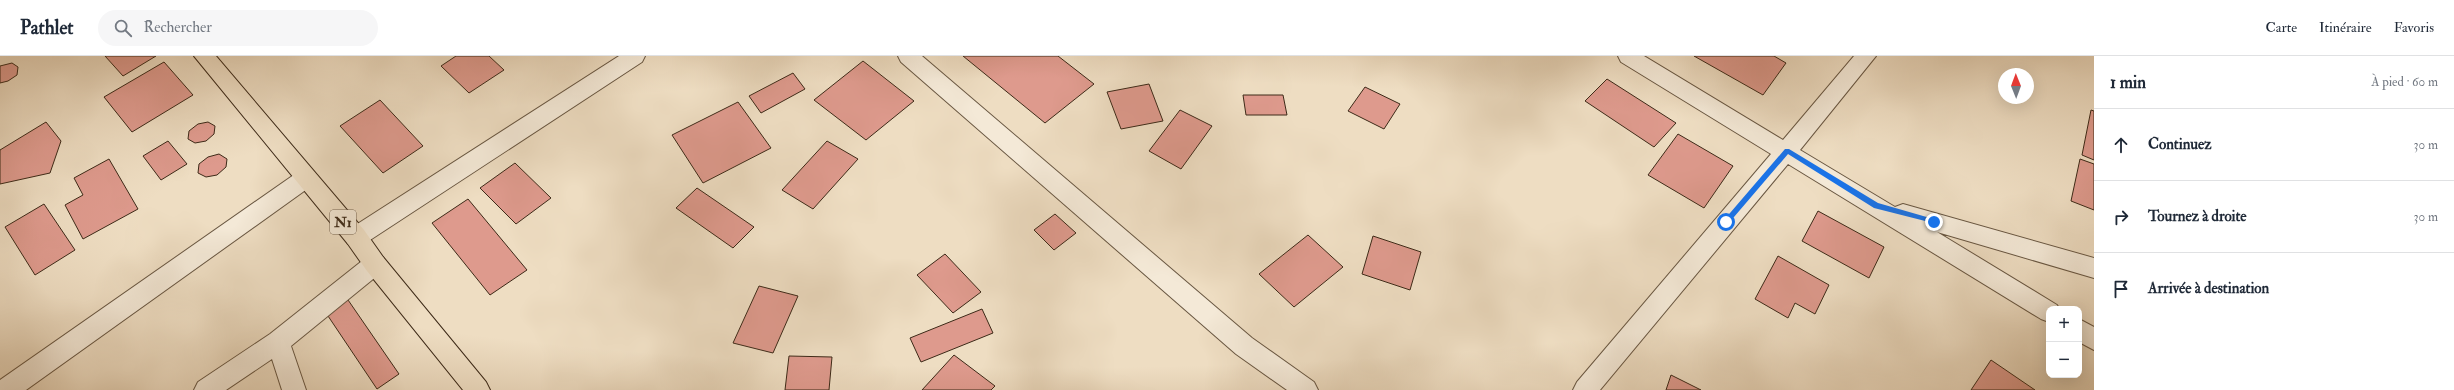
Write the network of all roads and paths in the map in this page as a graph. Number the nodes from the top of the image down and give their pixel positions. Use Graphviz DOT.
graph roads {
  1 [pos="204,56"];
  2 [pos="635,56"];
  3 [pos="908,56"];
  4 [pos="1628,56"];
  5 [pos="1866,56"];
  6 [pos="1787,150"];
  7 [pos="306,178"];
  8 [pos="1876,206"];
  9 [pos="356,237"];
  10 [pos="375,264"];
  11 [pos="2094,268"];
  12 [pos="2046,310"];
  13 [pos="2082,332"];
  14 [pos="2094,339"];
  15 [pos="278,342"];
  16 [pos="6,390"];
  17 [pos="206,390"];
  18 [pos="294,390"];
  19 [pos="478,390"];
  20 [pos="1306,390"];
  21 [pos="1585,390"];
  1 -- 7 [label="highway, N1"];
  2 -- 9 [label="street"];
  3 -- 20 [label="street"];
  4 -- 6 [label="street"];
  5 -- 6 [label="street"];
  6 -- 8 [label="street"];
  6 -- 21 [label="street"];
  7 -- 9 [label="highway, N1"];
  7 -- 16 [label="street"];
  8 -- 11 [label="street"];
  8 -- 12 [label="street"];
  9 -- 10 [label="highway, N1"];
  10 -- 15 [label="street"];
  10 -- 19 [label="highway, N1"];
  13 -- 14 [label="street"];
  15 -- 17 [label="street"];
  15 -- 18 [label="street"];
}
